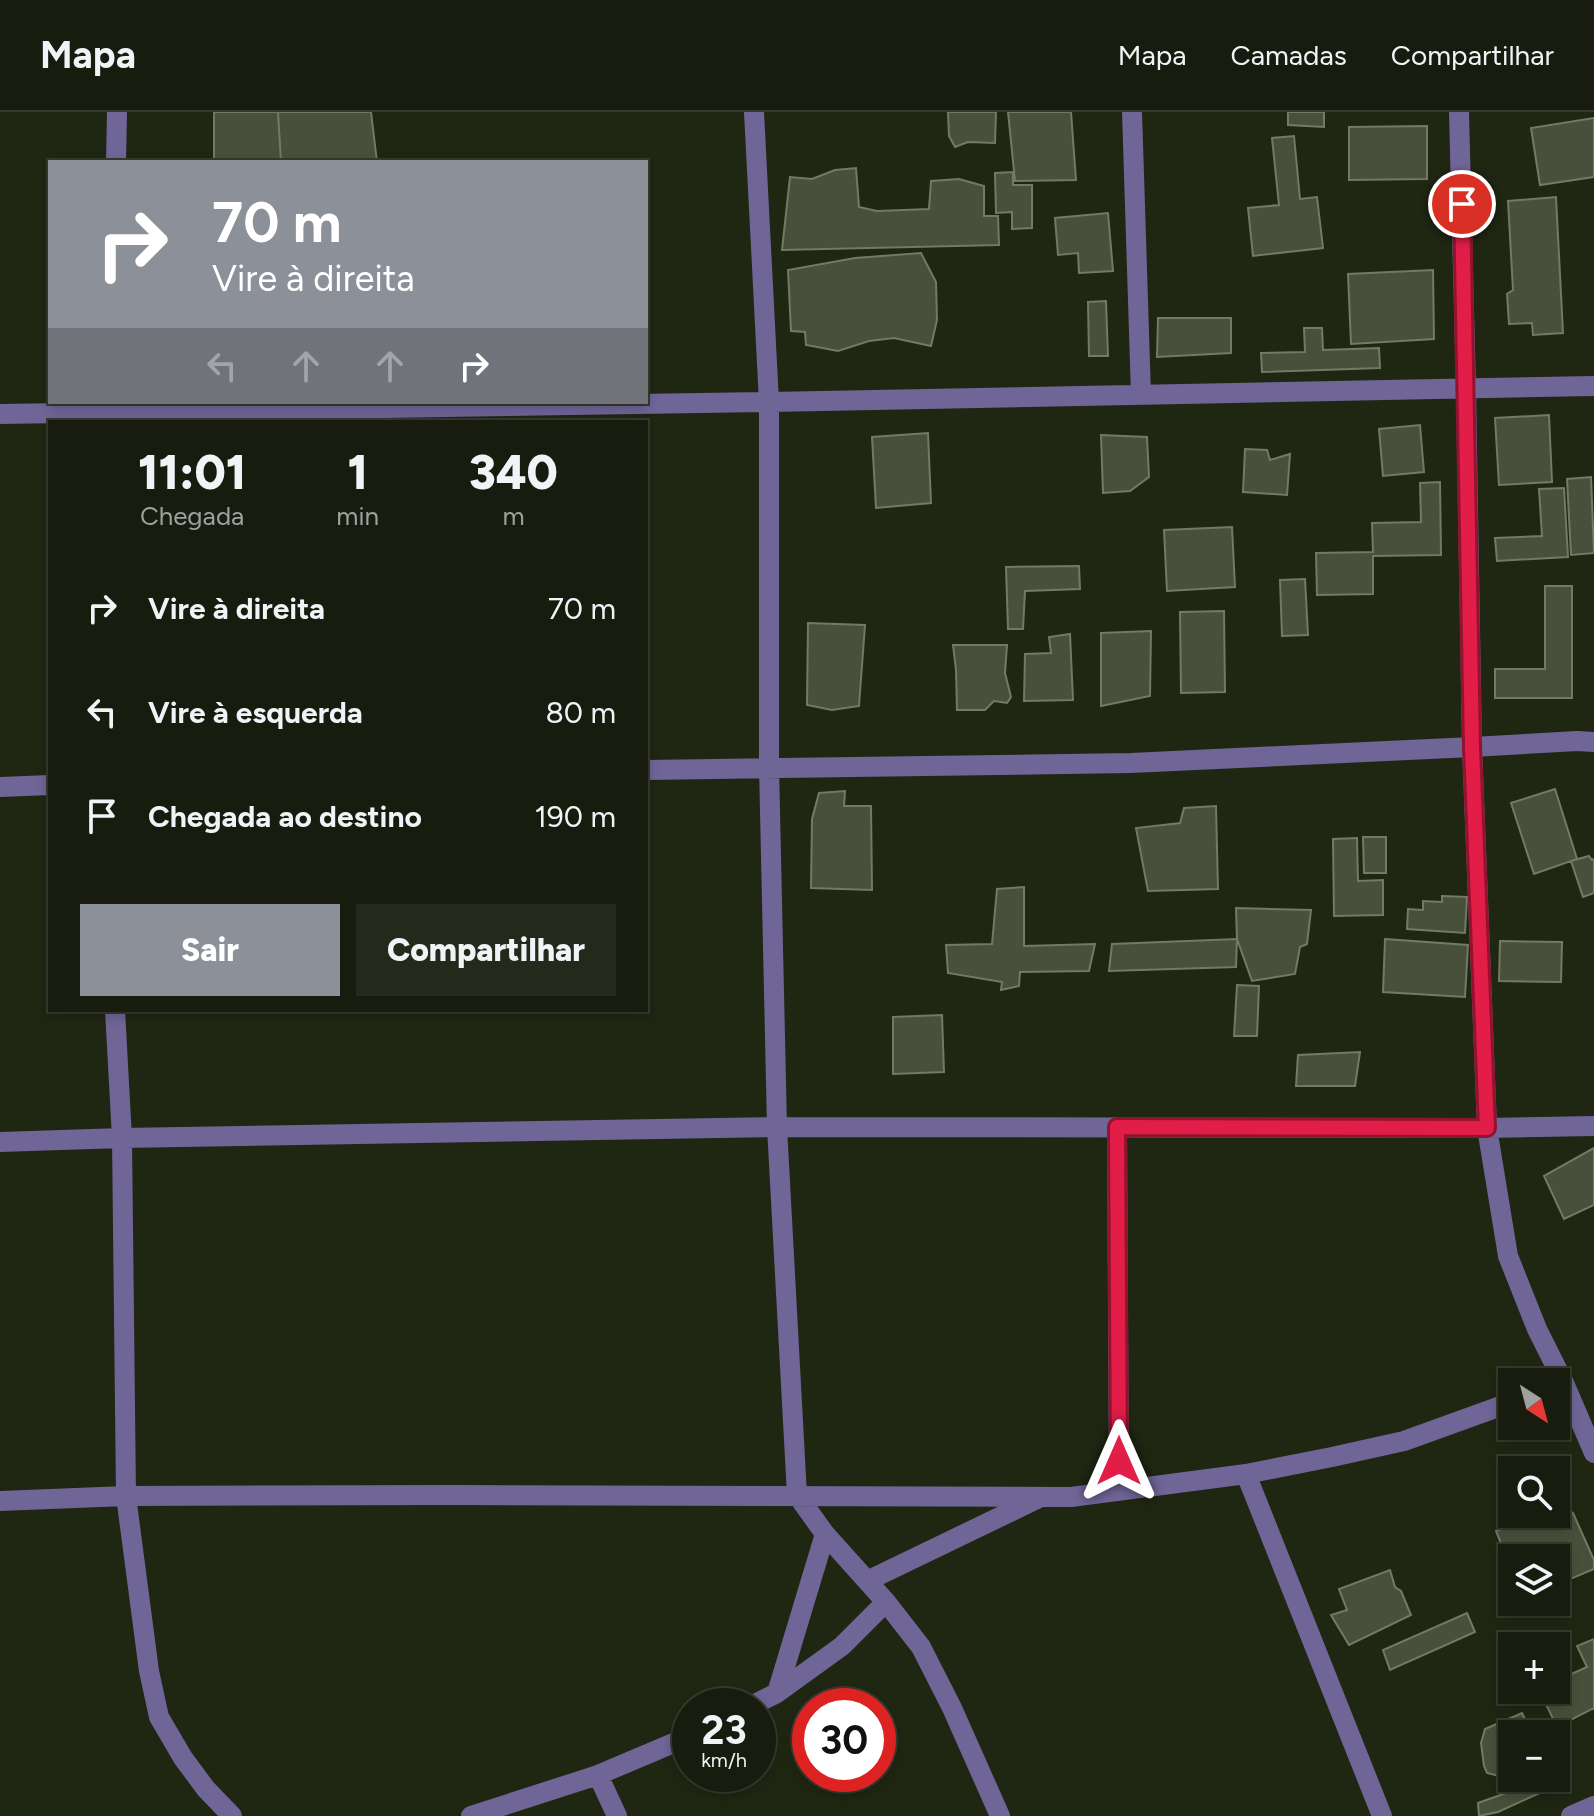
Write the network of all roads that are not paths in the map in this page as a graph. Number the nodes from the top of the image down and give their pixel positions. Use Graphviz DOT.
graph roads {
  1 [pos="117,112"];
  2 [pos="754,112"];
  3 [pos="1132,112"];
  4 [pos="1459,112"];
  5 [pos="116,160"];
  6 [pos="1594,386"];
  7 [pos="1466,389"];
  8 [pos="1141,395"];
  9 [pos="769,402"];
  10 [pos="638,404"];
  11 [pos="648,404"];
  12 [pos="114,412"];
  13 [pos="0,414"];
  14 [pos="1594,742"];
  15 [pos="1472,747"];
  16 [pos="769,766"];
  17 [pos="648,770"];
  18 [pos="48,785"];
  19 [pos="0,787"];
  20 [pos="115,1012"];
  21 [pos="1594,1126"];
  22 [pos="777,1127"];
  23 [pos="1117,1127"];
  24 [pos="1487,1128"];
  25 [pos="122,1138"];
  26 [pos="0,1142"];
  27 [pos="1553,1368"];
  28 [pos="1570,1405"];
  29 [pos="1498,1407"];
  30 [pos="1594,1453"];
  31 [pos="1246,1474"];
  32 [pos="1119,1491"];
  33 [pos="797,1495"];
  34 [pos="126,1496"];
  35 [pos="1043,1497"];
  36 [pos="0,1501"];
  37 [pos="825,1534"];
  38 [pos="867,1581"];
  39 [pos="886,1602"];
  40 [pos="777,1693"];
  41 [pos="672,1744"];
  42 [pos="598,1775"];
  43 [pos="1594,1806"];
  44 [pos="232,1816"];
  45 [pos="471,1816"];
  46 [pos="617,1816"];
  47 [pos="1000,1816"];
  48 [pos="1382,1816"];
  49 [pos="1571,1816"];
  1 -- 5 [label="street"];
  2 -- 9 [label="street"];
  3 -- 8 [label="street"];
  4 -- 7 [label="street"];
  6 -- 7 [label="street"];
  7 -- 8 [label="street"];
  7 -- 15 [label="street"];
  8 -- 9 [label="street"];
  9 -- 11 [label="street"];
  9 -- 16 [label="street"];
  10 -- 12 [label="street"];
  12 -- 13 [label="street"];
  14 -- 15 [label="street"];
  15 -- 16 [label="street"];
  15 -- 24 [label="street"];
  16 -- 17 [label="street"];
  16 -- 22 [label="street"];
  18 -- 19 [label="street"];
  20 -- 25 [label="street"];
  21 -- 24 [label="street"];
  22 -- 23 [label="street"];
  22 -- 25 [label="street"];
  22 -- 33 [label="street"];
  23 -- 24 [label="street"];
  23 -- 32 [label="street"];
  24 -- 27 [label="street"];
  25 -- 26 [label="street"];
  25 -- 34 [label="street"];
  28 -- 30 [label="street"];
  29 -- 31 [label="street"];
  31 -- 32 [label="street"];
  31 -- 48 [label="street"];
  32 -- 35 [label="street"];
  33 -- 34 [label="street"];
  33 -- 35 [label="street"];
  33 -- 37 [label="street"];
  34 -- 36 [label="street"];
  34 -- 44 [label="street"];
  35 -- 38 [label="street"];
  37 -- 38 [label="street"];
  37 -- 40 [label="street"];
  38 -- 39 [label="street"];
  39 -- 40 [label="street"];
  39 -- 47 [label="street"];
  41 -- 42 [label="street"];
  42 -- 45 [label="street"];
  42 -- 46 [label="street"];
  43 -- 49 [label="street"];
}
